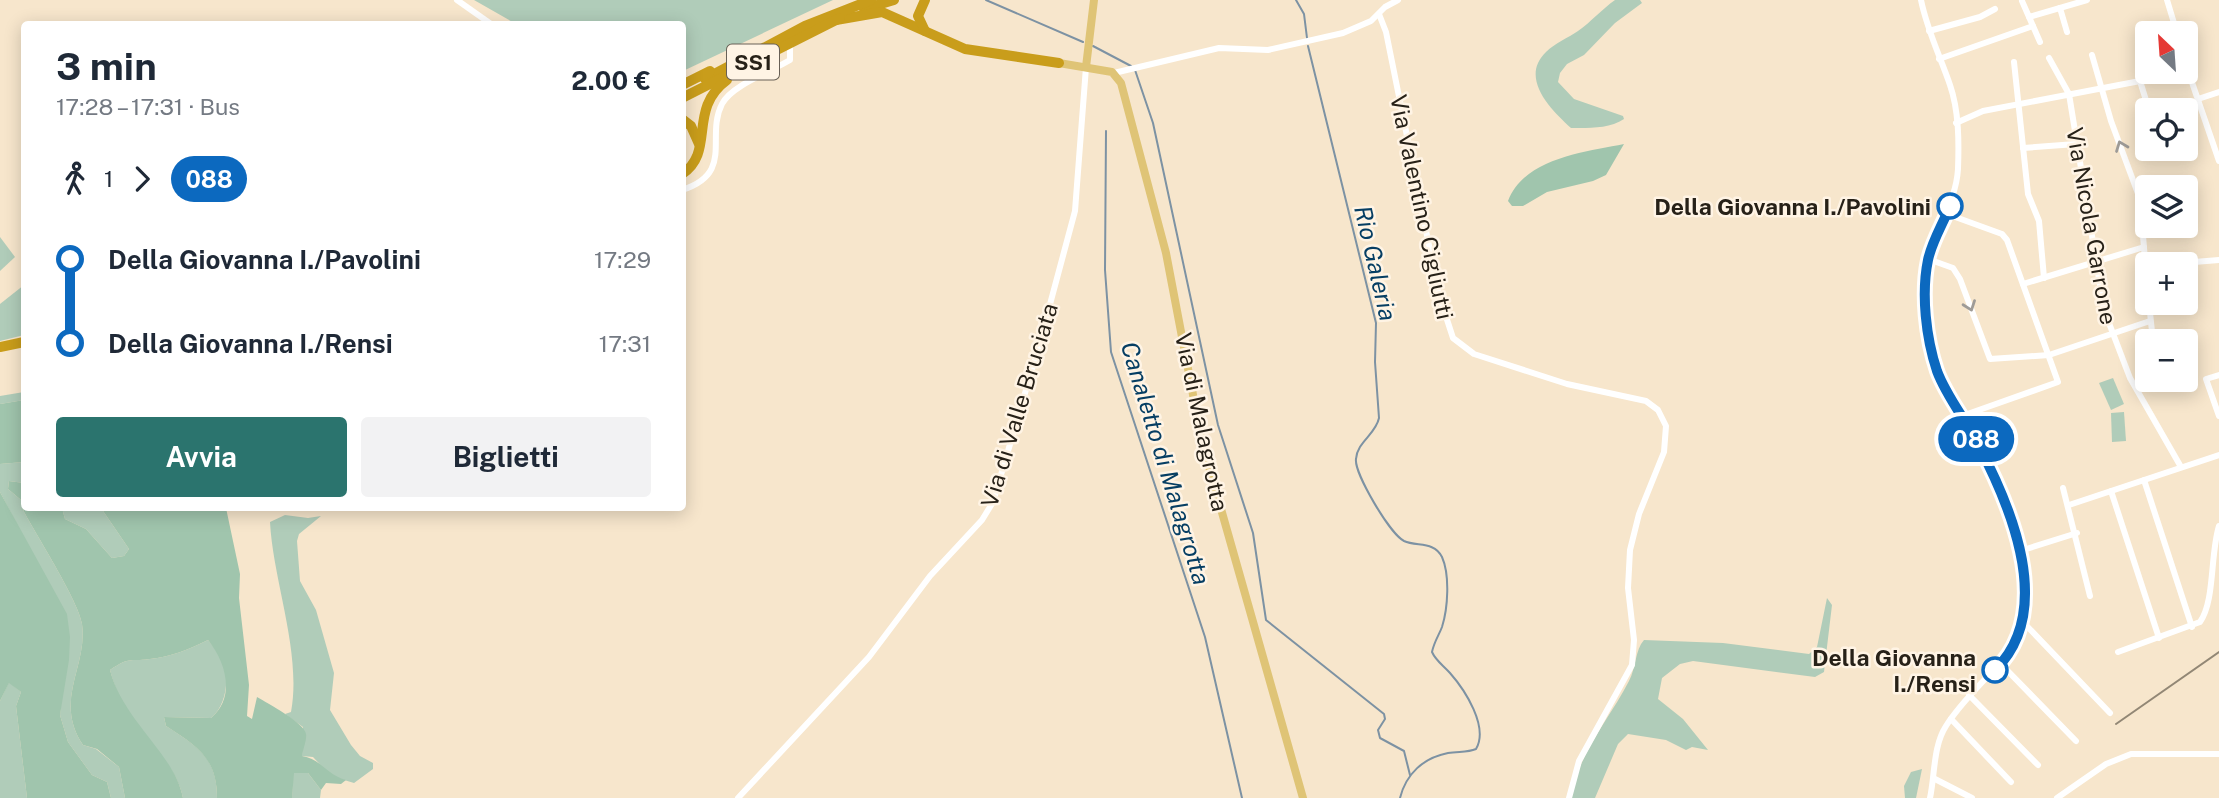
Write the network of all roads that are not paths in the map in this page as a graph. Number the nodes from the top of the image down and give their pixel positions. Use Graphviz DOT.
graph roads {
  1 [pos="457,0"];
  2 [pos="872,0"];
  3 [pos="894,0"];
  4 [pos="925,0"];
  5 [pos="1094,0"];
  6 [pos="1398,0"];
  7 [pos="1921,0"];
  8 [pos="2087,0"];
  9 [pos="2168,0"];
  10 [pos="2022,1"];
  11 [pos="2071,2"];
  12 [pos="2060,8"];
  13 [pos="1996,9"];
  14 [pos="1379,14"];
  15 [pos="2029,17"];
  16 [pos="836,20"];
  17 [pos="487,21"];
  18 [pos="2174,21"];
  19 [pos="823,25"];
  20 [pos="805,26"];
  21 [pos="2033,26"];
  22 [pos="1929,31"];
  23 [pos="2067,32"];
  24 [pos="928,34"];
  25 [pos="2040,42"];
  26 [pos="790,48"];
  27 [pos="2092,55"];
  28 [pos="2049,58"];
  29 [pos="1938,59"];
  30 [pos="2014,62"];
  31 [pos="1059,63"];
  32 [pos="1086,67"];
  33 [pos="1114,73"];
  34 [pos="2135,82"];
  35 [pos="686,83"];
  36 [pos="686,89"];
  37 [pos="2100,89"];
  38 [pos="2219,92"];
  39 [pos="2069,94"];
  40 [pos="686,96"];
  41 [pos="2198,100"];
  42 [pos="2019,104"];
  43 [pos="686,123"];
  44 [pos="1956,123"];
  45 [pos="2076,144"];
  46 [pos="2023,148"];
  47 [pos="699,152"];
  48 [pos="2219,161"];
  49 [pos="686,171"];
  50 [pos="686,188"];
  51 [pos="1947,214"];
  52 [pos="2144,247"];
  53 [pos="2144,252"];
  54 [pos="1928,259"];
  55 [pos="2219,260"];
  56 [pos="2097,262"];
  57 [pos="2198,262"];
  58 [pos="2043,278"];
  59 [pos="2023,284"];
  60 [pos="2150,315"];
  61 [pos="2150,321"];
  62 [pos="2151,329"];
  63 [pos="2112,334"];
  64 [pos="21,343"];
  65 [pos="0,347"];
  66 [pos="21,349"];
  67 [pos="0,353"];
  68 [pos="2049,355"];
  69 [pos="2219,375"];
  70 [pos="1962,416"];
  71 [pos="2219,416"];
  72 [pos="2219,455"];
  73 [pos="2181,467"];
  74 [pos="2144,480"];
  75 [pos="2063,488"];
  76 [pos="2111,491"];
  77 [pos="2069,505"];
  78 [pos="2219,526"];
  79 [pos="2077,533"];
  80 [pos="2020,551"];
  81 [pos="2090,596"];
  82 [pos="2022,622"];
  83 [pos="2192,626"];
  84 [pos="2158,638"];
  85 [pos="2118,652"];
  86 [pos="2001,664"];
  87 [pos="1969,695"];
  88 [pos="2110,713"];
  89 [pos="1951,719"];
  90 [pos="2076,741"];
  91 [pos="2219,754"];
  92 [pos="2038,765"];
  93 [pos="1934,779"];
  94 [pos="2011,782"];
  95 [pos="738,798"];
  96 [pos="1303,798"];
  97 [pos="1569,798"];
  98 [pos="1930,798"];
  99 [pos="1972,798"];
  100 [pos="2057,798"];
  1 -- 17 [label="street"];
  2 -- 20 [label="highway, SS1"];
  3 -- 16 [label="highway, SS1"];
  4 -- 24 [label="highway"];
  5 -- 32 [label="main road"];
  6 -- 14 [label="street"];
  7 -- 22 [label="street"];
  8 -- 11 [label="street"];
  9 -- 18 [label="street"];
  10 -- 15 [label="street"];
  11 -- 12 [label="street"];
  12 -- 15 [label="street"];
  12 -- 23 [label="street"];
  13 -- 22 [label="street"];
  14 -- 33 [label="street"];
  14 -- 97 [label="street, Via Valentino Cigliutti"];
  15 -- 21 [label="street"];
  16 -- 19 [label="highway, SS1"];
  16 -- 24 [label="highway"];
  19 -- 26 [label="highway"];
  19 -- 40 [label="highway, SS1"];
  20 -- 35 [label="highway"];
  20 -- 36 [label="highway, SS1"];
  21 -- 25 [label="street"];
  21 -- 29 [label="street"];
  22 -- 29 [label="street"];
  24 -- 31 [label="highway"];
  26 -- 47 [label="highway"];
  26 -- 50 [label="street"];
  27 -- 37 [label="street"];
  28 -- 39 [label="street"];
  29 -- 44 [label="street"];
  30 -- 42 [label="street"];
  31 -- 32 [label="main road"];
  32 -- 33 [label="main road"];
  32 -- 95 [label="street, Via di Valle Bruciata"];
  33 -- 96 [label="main road, Via di Malagrotta"];
  34 -- 37 [label="street"];
  37 -- 39 [label="street"];
  52 -- 37 [label="street, one-way"];
  38 -- 41 [label="street"];
  39 -- 42 [label="street"];
  39 -- 45 [label="street, Via Nicola Garrone"];
  41 -- 48 [label="street"];
  42 -- 44 [label="street"];
  42 -- 46 [label="street"];
  43 -- 47 [label="highway"];
  44 -- 51 [label="street"];
  45 -- 46 [label="street"];
  45 -- 56 [label="street, Via Nicola Garrone"];
  46 -- 58 [label="street"];
  47 -- 49 [label="highway"];
  51 -- 54 [label="street"];
  51 -- 59 [label="street"];
  52 -- 53 [label="street"];
  52 -- 56 [label="street"];
  54 -- 68 [label="street, one-way"];
  54 -- 70 [label="street"];
  55 -- 57 [label="street"];
  56 -- 58 [label="street"];
  56 -- 63 [label="street, Via Nicola Garrone"];
  58 -- 59 [label="street"];
  59 -- 68 [label="street"];
  60 -- 61 [label="street"];
  61 -- 62 [label="street"];
  61 -- 63 [label="street"];
  63 -- 68 [label="street"];
  63 -- 73 [label="street, Via Nicola Garrone"];
  64 -- 65 [label="highway"];
  66 -- 67 [label="highway"];
  68 -- 70 [label="street"];
  69 -- 71 [label="street"];
  70 -- 80 [label="street"];
  72 -- 73 [label="street"];
  73 -- 74 [label="street"];
  74 -- 76 [label="street"];
  74 -- 83 [label="street"];
  75 -- 77 [label="street"];
  76 -- 77 [label="street"];
  76 -- 84 [label="street"];
  77 -- 79 [label="street"];
  78 -- 83 [label="street"];
  79 -- 80 [label="street"];
  79 -- 81 [label="street"];
  80 -- 82 [label="street"];
  82 -- 86 [label="street"];
  82 -- 88 [label="street"];
  83 -- 84 [label="street"];
  84 -- 85 [label="street"];
  86 -- 87 [label="street"];
  86 -- 90 [label="street"];
  87 -- 89 [label="street"];
  87 -- 92 [label="street"];
  89 -- 93 [label="street"];
  89 -- 94 [label="street"];
  91 -- 100 [label="street"];
  93 -- 98 [label="street"];
  93 -- 99 [label="street"];
}
